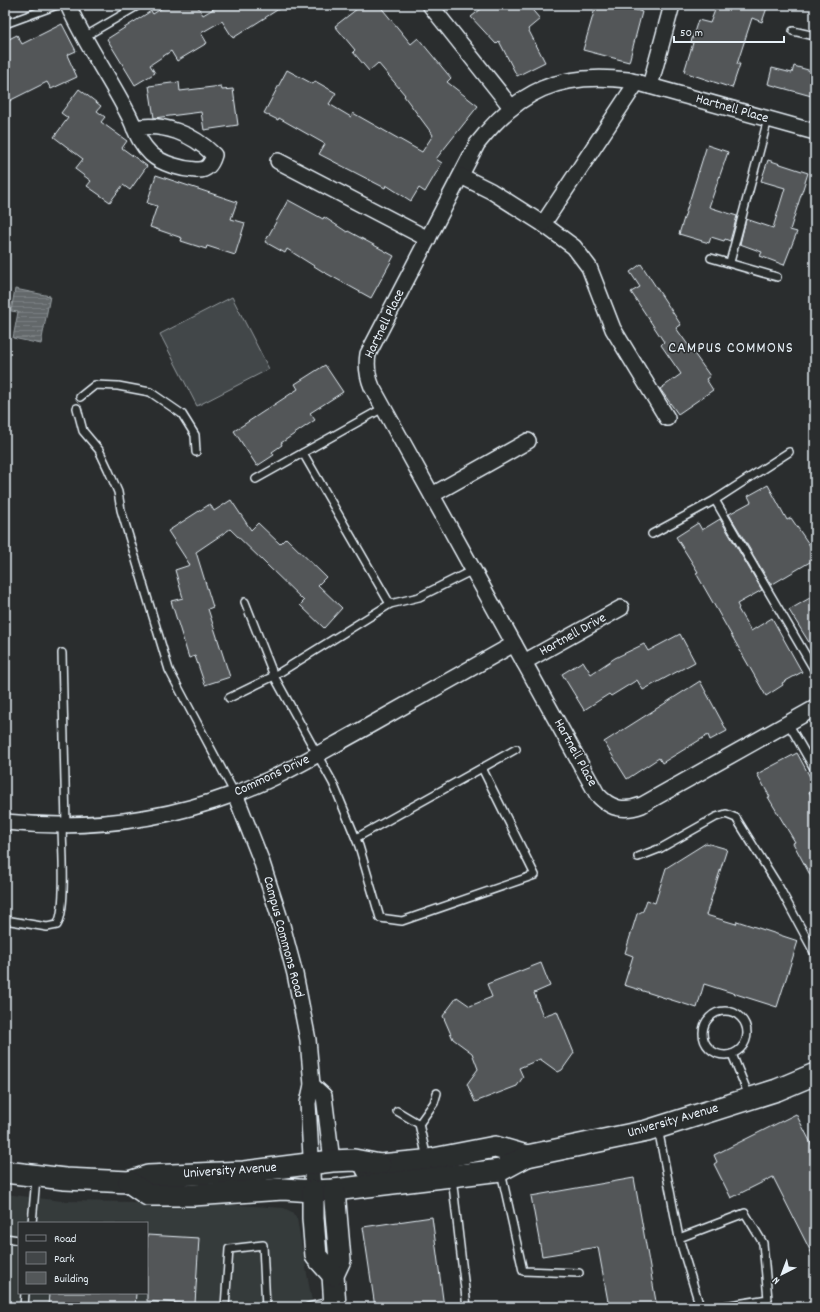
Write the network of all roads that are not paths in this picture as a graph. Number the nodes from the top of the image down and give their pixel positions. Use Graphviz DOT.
graph roads {
  1 [pos="57,5"];
  2 [pos="68,5"];
  3 [pos="139,5"];
  4 [pos="430,5"];
  5 [pos="672,5"];
  6 [pos="5,24"];
  7 [pos="793,31"];
  8 [pos="815,36"];
  9 [pos="84,38"];
  10 [pos="643,84"];
  11 [pos="511,107"];
  12 [pos="768,119"];
  13 [pos="134,128"];
  14 [pos="815,132"];
  15 [pos="278,161"];
  16 [pos="461,176"];
  17 [pos="543,224"];
  18 [pos="428,239"];
  19 [pos="711,258"];
  20 [pos="730,262"];
  21 [pos="777,277"];
  22 [pos="80,397"];
  23 [pos="77,408"];
  24 [pos="383,408"];
  25 [pos="667,418"];
  26 [pos="528,441"];
  27 [pos="196,452"];
  28 [pos="788,452"];
  29 [pos="303,453"];
  30 [pos="256,479"];
  31 [pos="432,495"];
  32 [pos="715,500"];
  33 [pos="652,534"];
  34 [pos="473,570"];
  35 [pos="246,602"];
  36 [pos="390,604"];
  37 [pos="621,608"];
  38 [pos="514,644"];
  39 [pos="62,653"];
  40 [pos="524,662"];
  41 [pos="815,672"];
  42 [pos="274,676"];
  43 [pos="230,698"];
  44 [pos="815,708"];
  45 [pos="788,723"];
  46 [pos="516,749"];
  47 [pos="318,754"];
  48 [pos="482,768"];
  49 [pos="815,770"];
  50 [pos="235,794"];
  51 [pos="5,822"];
  52 [pos="64,825"];
  53 [pos="356,838"];
  54 [pos="638,857"];
  55 [pos="5,920"];
  56 [pos="815,954"];
  57 [pos="732,1054"];
  58 [pos="814,1078"];
  59 [pos="312,1085"];
  60 [pos="437,1093"];
  61 [pos="750,1098"];
  62 [pos="397,1111"];
  63 [pos="419,1124"];
  64 [pos="658,1127"];
  65 [pos="527,1156"];
  66 [pos="427,1160"];
  67 [pos="322,1163"];
  68 [pos="380,1165"];
  69 [pos="501,1170"];
  70 [pos="5,1172"];
  71 [pos="36,1176"];
  72 [pos="452,1177"];
  73 [pos="129,1182"];
  74 [pos="334,1190"];
  75 [pos="314,1191"];
  76 [pos="32,1222"];
  77 [pos="5,1238"];
  78 [pos="679,1238"];
  79 [pos="18,1240"];
  80 [pos="579,1273"];
  81 [pos="333,1275"];
  82 [pos="25,1294"];
  83 [pos="335,1304"];
  84 [pos="24,1307"];
  85 [pos="224,1307"];
  86 [pos="266,1307"];
  87 [pos="308,1307"];
  88 [pos="467,1307"];
  89 [pos="700,1307"];
  90 [pos="718,1307"];
  1 -- 6 [label="lane"];
  2 -- 9 [label="street"];
  3 -- 9 [label="lane"];
  4 -- 11 [label="street"];
  5 -- 10 [label="street"];
  7 -- 8 [label="lane"];
  9 -- 13 [label="street"];
  10 -- 11 [label="street, Hartnell Place"];
  10 -- 12 [label="street, Hartnell Place"];
  10 -- 17 [label="street"];
  11 -- 16 [label="street, Hartnell Place"];
  12 -- 14 [label="street, Hartnell Place"];
  12 -- 20 [label="lane"];
  13 -- 13 [label="street"];
  15 -- 18 [label="street"];
  16 -- 17 [label="street"];
  16 -- 18 [label="street, Hartnell Place"];
  17 -- 25 [label="street"];
  18 -- 24 [label="street, Hartnell Place"];
  19 -- 20 [label="lane"];
  20 -- 21 [label="lane"];
  22 -- 27 [label="lane"];
  23 -- 50 [label="lane"];
  24 -- 29 [label="lane"];
  24 -- 31 [label="street, Hartnell Place"];
  26 -- 31 [label="street"];
  28 -- 32 [label="lane"];
  29 -- 30 [label="lane"];
  29 -- 36 [label="lane"];
  31 -- 34 [label="street, Hartnell Place"];
  32 -- 33 [label="lane"];
  32 -- 41 [label="lane"];
  34 -- 36 [label="lane"];
  34 -- 38 [label="street, Hartnell Place"];
  35 -- 42 [label="lane"];
  36 -- 42 [label="lane"];
  37 -- 40 [label="street, Hartnell Drive"];
  38 -- 40 [label="street, Hartnell Place"];
  38 -- 47 [label="street, Commons Drive"];
  39 -- 52 [label="lane"];
  40 -- 45 [label="street, Hartnell Place"];
  42 -- 43 [label="lane"];
  42 -- 47 [label="lane"];
  44 -- 45 [label="street, Hartnell Place"];
  45 -- 49 [label="lane"];
  46 -- 48 [label="lane"];
  47 -- 50 [label="street, Commons Drive"];
  47 -- 53 [label="lane"];
  48 -- 53 [label="lane"];
  48 -- 53 [label="lane"];
  50 -- 52 [label="street, Commons Drive"];
  50 -- 59 [label="street, Campus Commons Road"];
  51 -- 52 [label="street, Commons Drive"];
  52 -- 55 [label="lane"];
  54 -- 56 [label="lane"];
  57 -- 57 [label="lane"];
  57 -- 61 [label="lane"];
  58 -- 61 [label="street, University Avenue"];
  59 -- 67 [label="street, Campus Commons Road"];
  59 -- 67 [label="street"];
  60 -- 63 [label="lane"];
  61 -- 64 [label="street, University Avenue"];
  62 -- 63 [label="lane"];
  63 -- 66 [label="lane"];
  64 -- 65 [label="street, University Avenue"];
  64 -- 78 [label="lane"];
  65 -- 66 [label="street, University Avenue"];
  65 -- 69 [label="street, University Avenue"];
  66 -- 68 [label="street, University Avenue"];
  67 -- 68 [label="street, University Avenue"];
  67 -- 73 [label="street, University Avenue"];
  67 -- 75 [label="street"];
  68 -- 75 [label="street, University Avenue"];
  69 -- 72 [label="street, University Avenue"];
  69 -- 80 [label="lane"];
  70 -- 71 [label="street, University Avenue"];
  71 -- 73 [label="street, University Avenue"];
  71 -- 76 [label="lane"];
  72 -- 74 [label="street, University Avenue"];
  72 -- 88 [label="lane"];
  73 -- 75 [label="street, University Avenue"];
  74 -- 75 [label="street, University Avenue"];
  74 -- 81 [label="street"];
  75 -- 81 [label="street"];
  77 -- 79 [label="lane"];
  78 -- 89 [label="lane"];
  78 -- 90 [label="lane"];
  81 -- 83 [label="street"];
  82 -- 84 [label="lane"];
  83 -- 87 [label="lane"];
  85 -- 86 [label="lane"];
}
